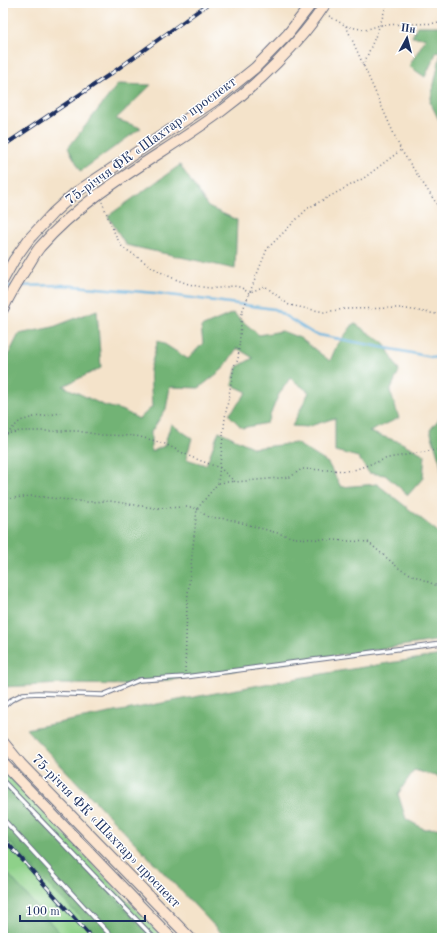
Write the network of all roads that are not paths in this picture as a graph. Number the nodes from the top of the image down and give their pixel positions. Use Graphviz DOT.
graph roads {
  1 [pos="312,3"];
  2 [pos="323,7"];
  3 [pos="3,280"];
  4 [pos="3,309"];
  5 [pos="442,642"];
  6 [pos="3,707"];
  7 [pos="3,742"];
  8 [pos="3,763"];
  9 [pos="3,781"];
  10 [pos="3,819"];
  11 [pos="113,938"];
  12 [pos="154,938"];
  13 [pos="171,938"];
  14 [pos="190,938"];
  1 -- 3 [label="main road, 75-річчя ФК «Шахтар» проспект"];
  2 -- 4 [label="main road, 75-річчя ФК «Шахтар» проспект"];
  5 -- 6 [label="lane"];
  7 -- 14 [label="main road, 75-річчя ФК «Шахтар» проспект"];
  8 -- 13 [label="main road, 75-річчя ФК «Шахтар» проспект"];
  9 -- 12 [label="lane"];
  10 -- 11 [label="lane"];
}
